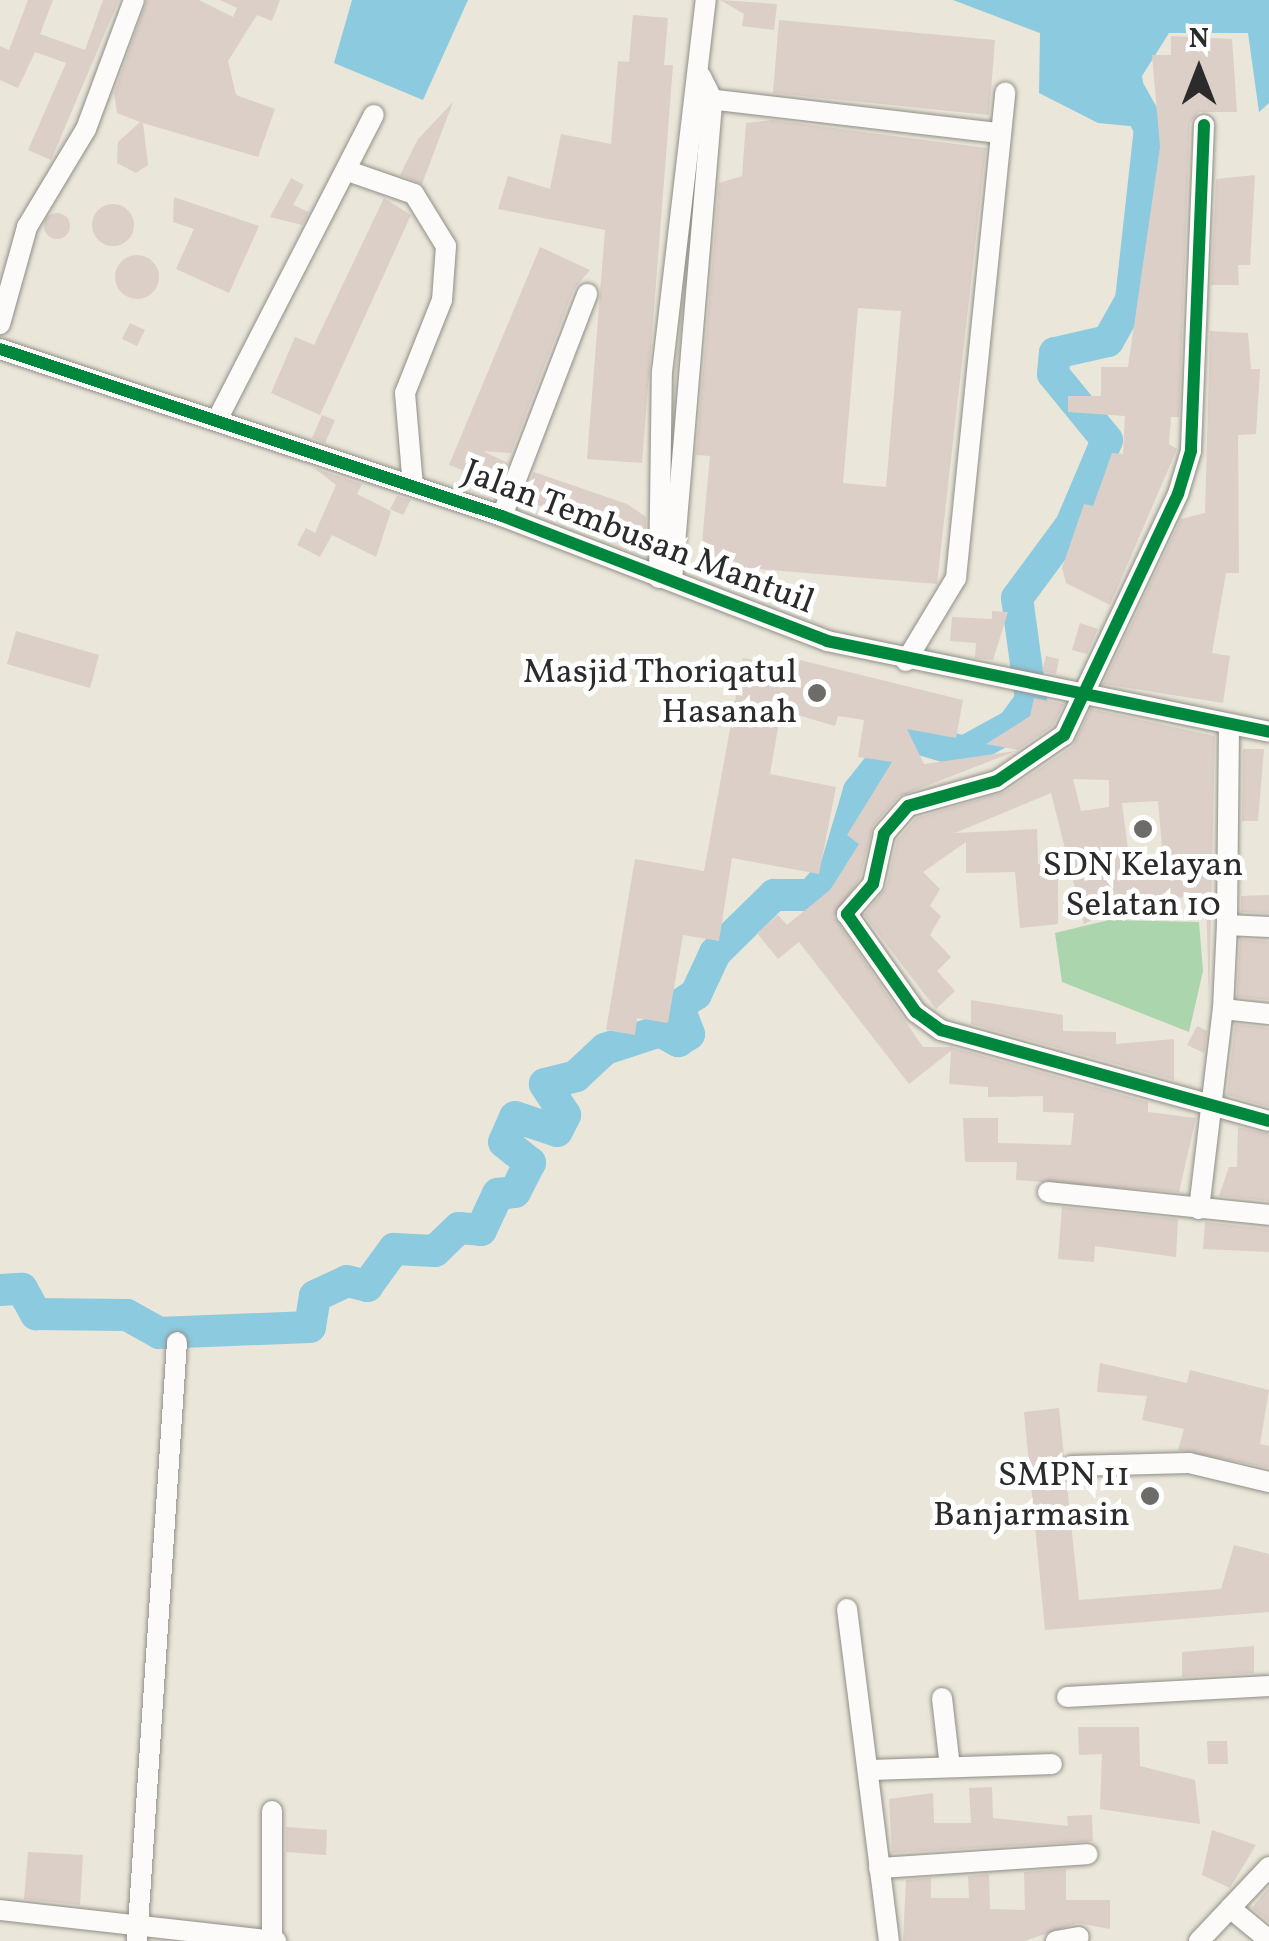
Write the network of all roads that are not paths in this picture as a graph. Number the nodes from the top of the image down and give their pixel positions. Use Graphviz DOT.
graph roads {
  1 [pos="134,0"];
  2 [pos="706,0"];
  3 [pos="701,76"];
  4 [pos="1005,92"];
  5 [pos="688,97"];
  6 [pos="712,99"];
  7 [pos="374,114"];
  8 [pos="1204,125"];
  9 [pos="1000,133"];
  10 [pos="348,171"];
  11 [pos="694,188"];
  12 [pos="587,294"];
  13 [pos="0,324"];
  14 [pos="0,349"];
  15 [pos="217,420"];
  16 [pos="414,486"];
  17 [pos="502,516"];
  18 [pos="665,581"];
  19 [pos="906,661"];
  20 [pos="1074,698"];
  21 [pos="1230,727"];
  22 [pos="1269,732"];
  23 [pos="1227,925"];
  24 [pos="1269,928"];
  25 [pos="1224,1009"];
  26 [pos="1269,1014"];
  27 [pos="1208,1109"];
  28 [pos="1269,1121"];
  29 [pos="1048,1192"];
  30 [pos="1199,1208"];
  31 [pos="1269,1216"];
  32 [pos="177,1342"];
  33 [pos="1072,1466"];
  34 [pos="1269,1482"];
  35 [pos="847,1609"];
  36 [pos="1269,1686"];
  37 [pos="1067,1697"];
  38 [pos="942,1698"];
  39 [pos="1052,1764"];
  40 [pos="950,1767"];
  41 [pos="872,1770"];
  42 [pos="272,1811"];
  43 [pos="1088,1854"];
  44 [pos="1269,1867"];
  45 [pos="879,1868"];
  46 [pos="1230,1908"];
  47 [pos="0,1910"];
  48 [pos="138,1935"];
  49 [pos="1079,1937"];
  50 [pos="1269,1940"];
  51 [pos="274,1941"];
  52 [pos="888,1941"];
  53 [pos="1056,1941"];
  54 [pos="1199,1941"];
  1 -- 13 [label="street"];
  2 -- 3 [label="street"];
  3 -- 5 [label="street"];
  3 -- 6 [label="street"];
  4 -- 9 [label="street"];
  5 -- 6 [label="street"];
  5 -- 11 [label="street"];
  6 -- 9 [label="street"];
  6 -- 11 [label="street"];
  7 -- 10 [label="street"];
  8 -- 20 [label="street"];
  9 -- 19 [label="street"];
  10 -- 15 [label="street"];
  10 -- 16 [label="street"];
  11 -- 18 [label="street"];
  12 -- 17 [label="street"];
  14 -- 15 [label="street, Jalan Tembusan Mantuil"];
  15 -- 16 [label="street, Jalan Tembusan Mantuil"];
  16 -- 17 [label="street, Jalan Tembusan Mantuil"];
  17 -- 18 [label="street, Jalan Tembusan Mantuil"];
  18 -- 19 [label="street, Jalan Tembusan Mantuil"];
  19 -- 20 [label="street, Jalan Tembusan Mantuil"];
  20 -- 21 [label="street, Jalan Tembusan Mantuil"];
  20 -- 27 [label="street"];
  21 -- 22 [label="street, Jalan Tembusan Mantuil"];
  21 -- 23 [label="street"];
  23 -- 24 [label="street"];
  23 -- 25 [label="street"];
  25 -- 26 [label="street"];
  25 -- 27 [label="street"];
  27 -- 28 [label="street"];
  27 -- 30 [label="street"];
  29 -- 30 [label="street"];
  30 -- 31 [label="street"];
  32 -- 48 [label="street"];
  33 -- 34 [label="street"];
  35 -- 41 [label="street"];
  36 -- 37 [label="street"];
  38 -- 40 [label="street"];
  39 -- 40 [label="street"];
  40 -- 41 [label="street"];
  41 -- 45 [label="street"];
  42 -- 51 [label="street"];
  43 -- 45 [label="street"];
  44 -- 46 [label="street"];
  45 -- 52 [label="street"];
  46 -- 50 [label="street"];
  46 -- 54 [label="street"];
  47 -- 48 [label="street"];
  48 -- 51 [label="street"];
  49 -- 53 [label="street"];
}
